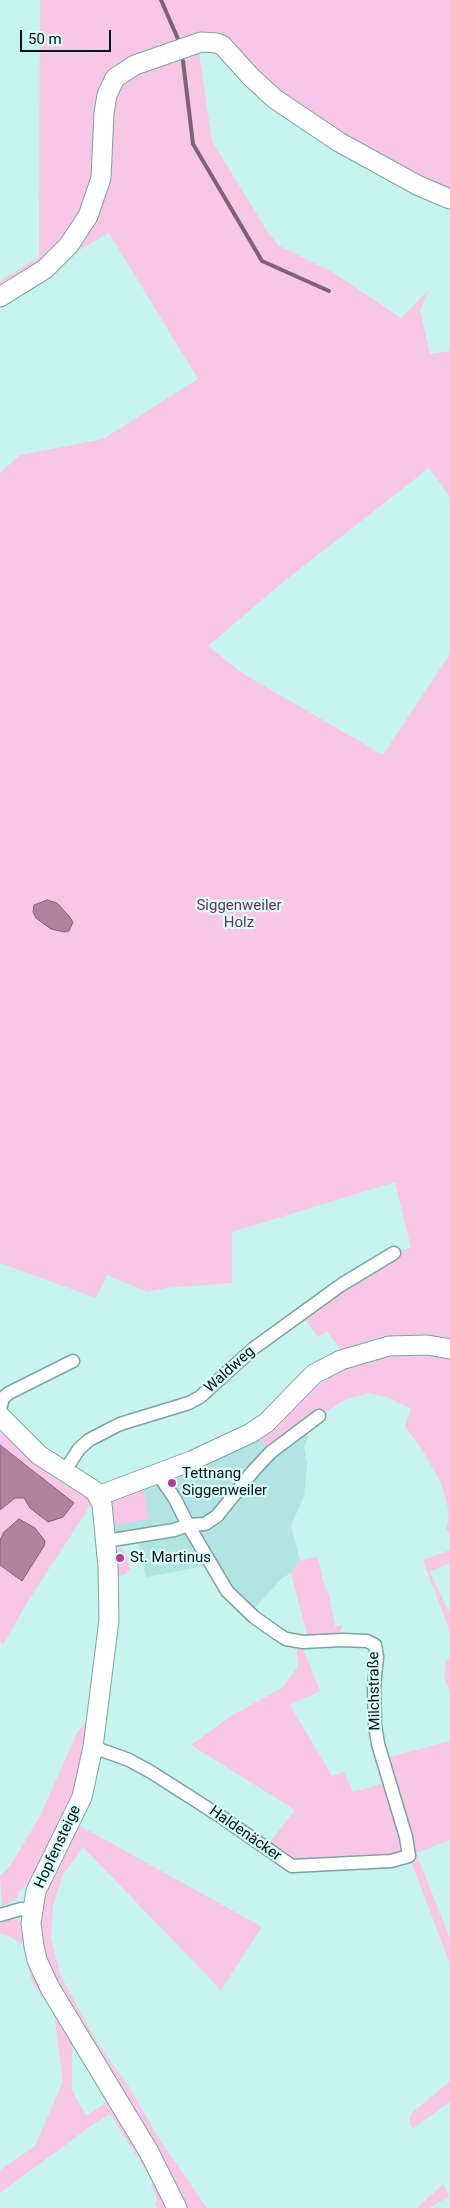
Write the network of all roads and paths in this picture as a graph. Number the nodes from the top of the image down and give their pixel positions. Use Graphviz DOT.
graph roads {
  1 [pos="450,198"];
  2 [pos="0,297"];
  3 [pos="394,1253"];
  4 [pos="450,1349"];
  5 [pos="73,1361"];
  6 [pos="0,1409"];
  7 [pos="0,1416"];
  8 [pos="319,1416"];
  9 [pos="64,1472"];
  10 [pos="158,1474"];
  11 [pos="98,1496"];
  12 [pos="188,1525"];
  13 [pos="106,1541"];
  14 [pos="94,1747"];
  15 [pos="408,1856"];
  16 [pos="32,1910"];
  17 [pos="0,1915"];
  18 [pos="177,2208"];
  1 -- 2 [label="street"];
  3 -- 9 [label="street, Waldweg"];
  4 -- 10 [label="street"];
  5 -- 6 [label="street"];
  7 -- 9 [label="street"];
  8 -- 12 [label="street"];
  9 -- 11 [label="street"];
  10 -- 11 [label="street"];
  10 -- 12 [label="street"];
  11 -- 13 [label="street, Hopfensteige"];
  12 -- 13 [label="street"];
  12 -- 15 [label="street, Milchstraße"];
  13 -- 14 [label="street, Hopfensteige"];
  14 -- 15 [label="street, Haldenäcker"];
  14 -- 16 [label="street, Hopfensteige"];
  16 -- 17 [label="street"];
  16 -- 18 [label="street, Hopfensteige"];
}
